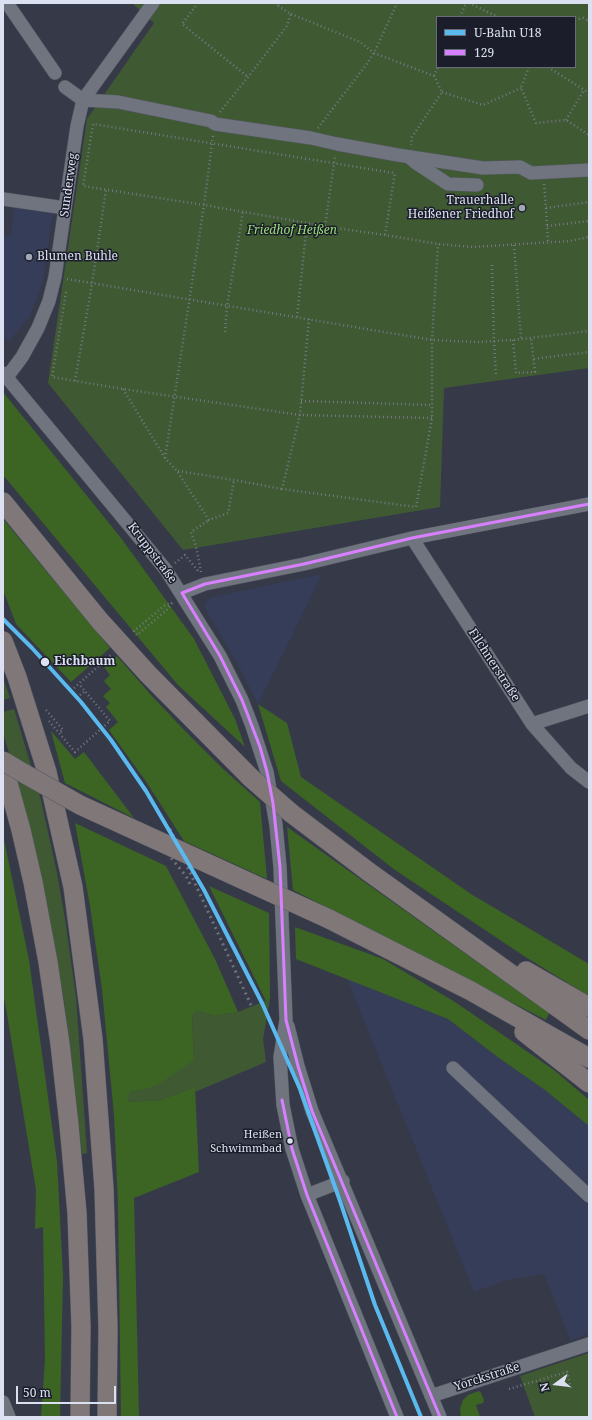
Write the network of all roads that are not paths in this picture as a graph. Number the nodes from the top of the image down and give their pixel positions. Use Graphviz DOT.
graph roads {
  1 [pos="7,3"];
  2 [pos="153,3"];
  3 [pos="54,73"];
  4 [pos="65,86"];
  5 [pos="83,100"];
  6 [pos="403,156"];
  7 [pos="589,170"];
  8 [pos="476,185"];
  9 [pos="3,199"];
  10 [pos="65,208"];
  11 [pos="5,375"];
  12 [pos="3,502"];
  13 [pos="589,504"];
  14 [pos="412,538"];
  15 [pos="182,594"];
  16 [pos="3,641"];
  17 [pos="589,706"];
  18 [pos="532,724"];
  19 [pos="3,761"];
  20 [pos="3,765"];
  21 [pos="589,782"];
  22 [pos="428,914"];
  23 [pos="471,991"];
  24 [pos="589,1007"];
  25 [pos="286,1020"];
  26 [pos="589,1030"];
  27 [pos="589,1058"];
  28 [pos="453,1068"];
  29 [pos="589,1083"];
  30 [pos="343,1182"];
  31 [pos="307,1195"];
  32 [pos="589,1196"];
  33 [pos="589,1344"];
  34 [pos="431,1396"];
  35 [pos="3,1402"];
  36 [pos="10,1417"];
  37 [pos="80,1417"];
  38 [pos="107,1417"];
  39 [pos="397,1417"];
  40 [pos="440,1417"];
  1 -- 3 [label="street"];
  2 -- 5 [label="street, Sunderweg"];
  4 -- 5 [label="street"];
  5 -- 6 [label="street"];
  5 -- 10 [label="street, Sunderweg"];
  6 -- 7 [label="street"];
  6 -- 8 [label="street"];
  9 -- 10 [label="street"];
  10 -- 11 [label="street, Sunderweg"];
  11 -- 15 [label="street, Kruppstraße"];
  12 -- 22 [label="highway, bridge"];
  13 -- 14 [label="street"];
  14 -- 15 [label="street"];
  14 -- 18 [label="street, Filchnerstraße"];
  15 -- 25 [label="street, Kruppstraße"];
  16 -- 38 [label="highway"];
  17 -- 18 [label="street"];
  18 -- 21 [label="street, Filchnerstraße"];
  19 -- 23 [label="highway, bridge"];
  20 -- 37 [label="highway"];
  22 -- 24 [label="highway"];
  22 -- 26 [label="highway"];
  23 -- 27 [label="highway"];
  23 -- 29 [label="highway"];
  25 -- 30 [label="street, Kruppstraße"];
  25 -- 31 [label="street, Kruppstraße"];
  28 -- 32 [label="street"];
  30 -- 31 [label="street"];
  30 -- 34 [label="street, Kruppstraße"];
  31 -- 39 [label="street, Kruppstraße"];
  33 -- 34 [label="street, Yorckstraße"];
  34 -- 40 [label="street, Kruppstraße"];
  35 -- 36 [label="street"];
}
